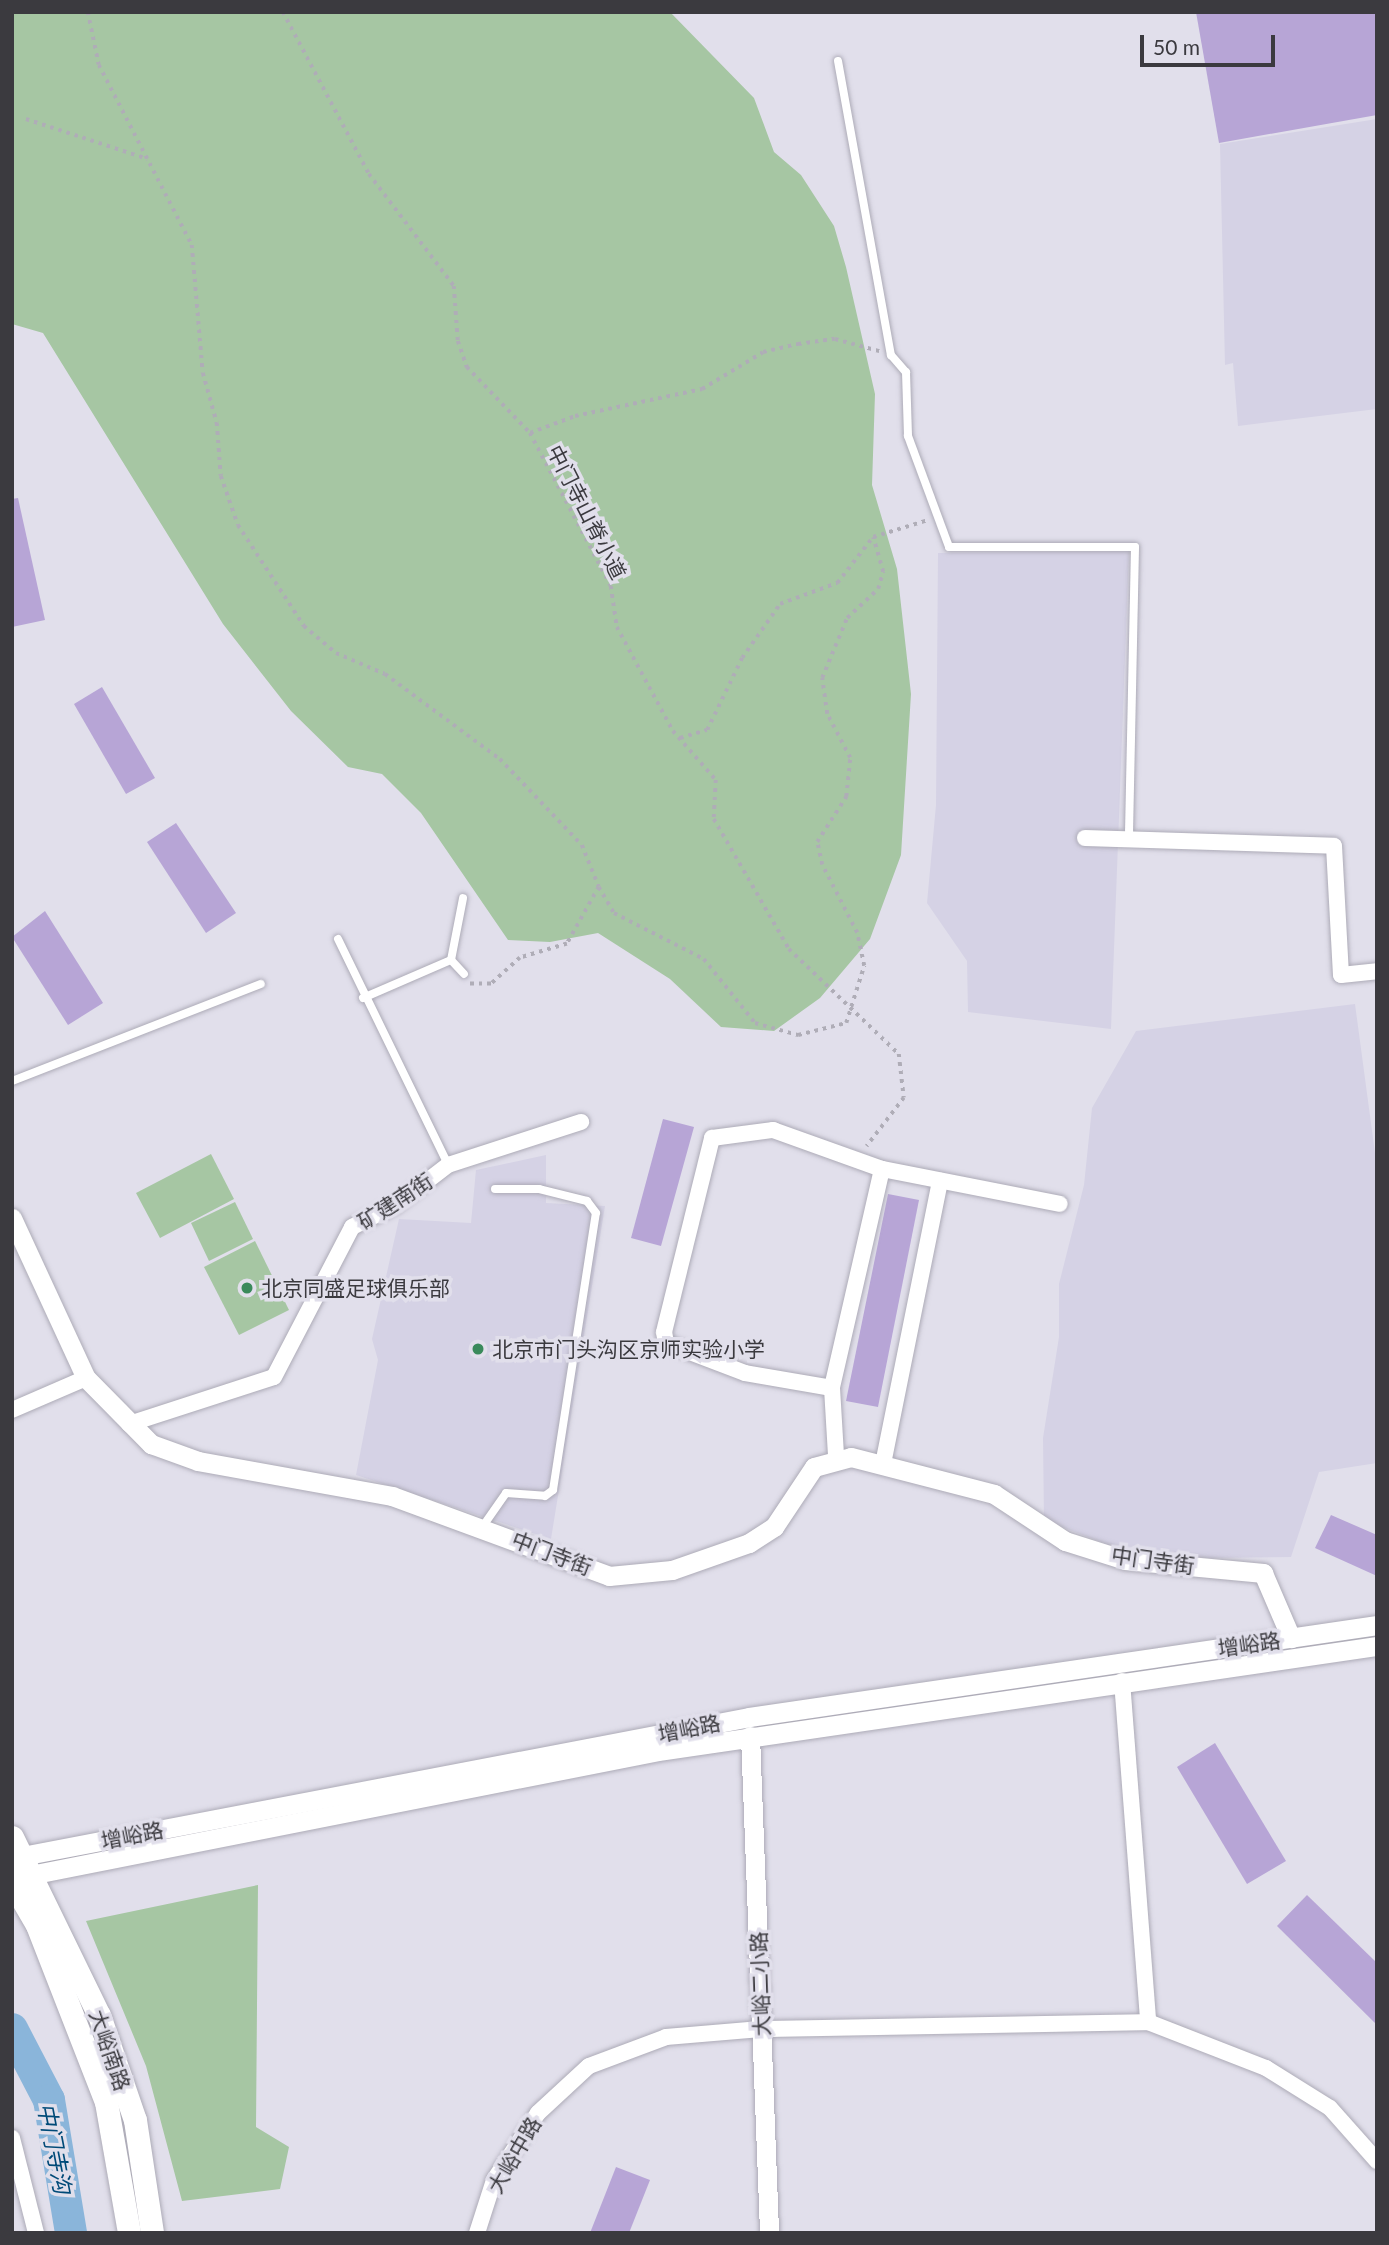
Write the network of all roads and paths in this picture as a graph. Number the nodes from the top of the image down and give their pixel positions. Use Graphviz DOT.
graph roads {
  1 [pos="88,12"];
  2 [pos="283,12"];
  3 [pos="838,61"];
  4 [pos="26,119"];
  5 [pos="148,159"];
  6 [pos="891,355"];
  7 [pos="530,433"];
  8 [pos="941,520"];
  9 [pos="873,537"];
  10 [pos="680,738"];
  11 [pos="1085,838"];
  12 [pos="1129,840"];
  13 [pos="598,887"];
  14 [pos="463,898"];
  15 [pos="338,939"];
  16 [pos="451,960"];
  17 [pos="1377,971"];
  18 [pos="464,974"];
  19 [pos="261,984"];
  20 [pos="363,998"];
  21 [pos="853,1010"];
  22 [pos="12,1081"];
  23 [pos="581,1122"];
  24 [pos="859,1160"];
  25 [pos="449,1165"];
  26 [pos="882,1169"];
  27 [pos="940,1181"];
  28 [pos="495,1189"];
  29 [pos="1059,1205"];
  30 [pos="12,1218"];
  31 [pos="86,1378"];
  32 [pos="832,1388"];
  33 [pos="12,1410"];
  34 [pos="129,1424"];
  35 [pos="836,1456"];
  36 [pos="883,1464"];
  37 [pos="483,1526"];
  38 [pos="1377,1625"];
  39 [pos="1290,1638"];
  40 [pos="1377,1646"];
  41 [pos="1122,1681"];
  42 [pos="750,1736"];
  43 [pos="17,1867"];
  44 [pos="1147,2022"];
  45 [pos="761,2029"];
  46 [pos="12,2138"];
  47 [pos="1377,2161"];
  48 [pos="36,2233"];
  49 [pos="129,2233"];
  50 [pos="152,2233"];
  51 [pos="477,2233"];
  52 [pos="769,2233"];
  1 -- 5 [label="path"];
  2 -- 7 [label="path, 中门寺山脊小道"];
  3 -- 6 [label="lane"];
  4 -- 5 [label="path"];
  5 -- 13 [label="path"];
  6 -- 7 [label="path"];
  6 -- 8 [label="lane"];
  7 -- 10 [label="path, 中门寺山脊小道"];
  8 -- 9 [label="path"];
  8 -- 12 [label="lane"];
  9 -- 10 [label="path"];
  9 -- 21 [label="path"];
  10 -- 21 [label="path, 中门寺山脊小道"];
  11 -- 12 [label="street"];
  12 -- 17 [label="street"];
  13 -- 18 [label="path"];
  13 -- 21 [label="path"];
  14 -- 16 [label="lane"];
  15 -- 20 [label="lane"];
  16 -- 18 [label="lane"];
  16 -- 20 [label="lane"];
  19 -- 22 [label="lane"];
  20 -- 25 [label="lane"];
  21 -- 24 [label="path, 中门寺山脊小道"];
  23 -- 25 [label="street, 矿建南街"];
  24 -- 26 [label="street"];
  24 -- 32 [label="street"];
  25 -- 34 [label="street, 矿建南街"];
  26 -- 27 [label="street"];
  26 -- 32 [label="street"];
  27 -- 29 [label="street"];
  27 -- 36 [label="street"];
  28 -- 37 [label="lane"];
  30 -- 31 [label="street, 中门寺街"];
  31 -- 33 [label="street"];
  31 -- 34 [label="street, 中门寺街"];
  32 -- 35 [label="street"];
  34 -- 37 [label="street, 中门寺街"];
  35 -- 36 [label="street, 中门寺街"];
  35 -- 37 [label="street, 中门寺街"];
  36 -- 39 [label="street, 中门寺街"];
  38 -- 39 [label="street, 增峪路"];
  39 -- 43 [label="street, 增峪路"];
  40 -- 41 [label="street, 增峪路"];
  41 -- 42 [label="street, 增峪路"];
  41 -- 44 [label="street"];
  42 -- 43 [label="street, 增峪路"];
  42 -- 45 [label="street, 大峪二小路"];
  43 -- 49 [label="main road, 大峪南路"];
  43 -- 50 [label="main road, 大峪南路"];
  44 -- 45 [label="street, 大峪中路"];
  44 -- 47 [label="street, 大峪中路"];
  45 -- 51 [label="street, 大峪中路"];
  45 -- 52 [label="street, 大峪二小路"];
  46 -- 48 [label="street"];
}
